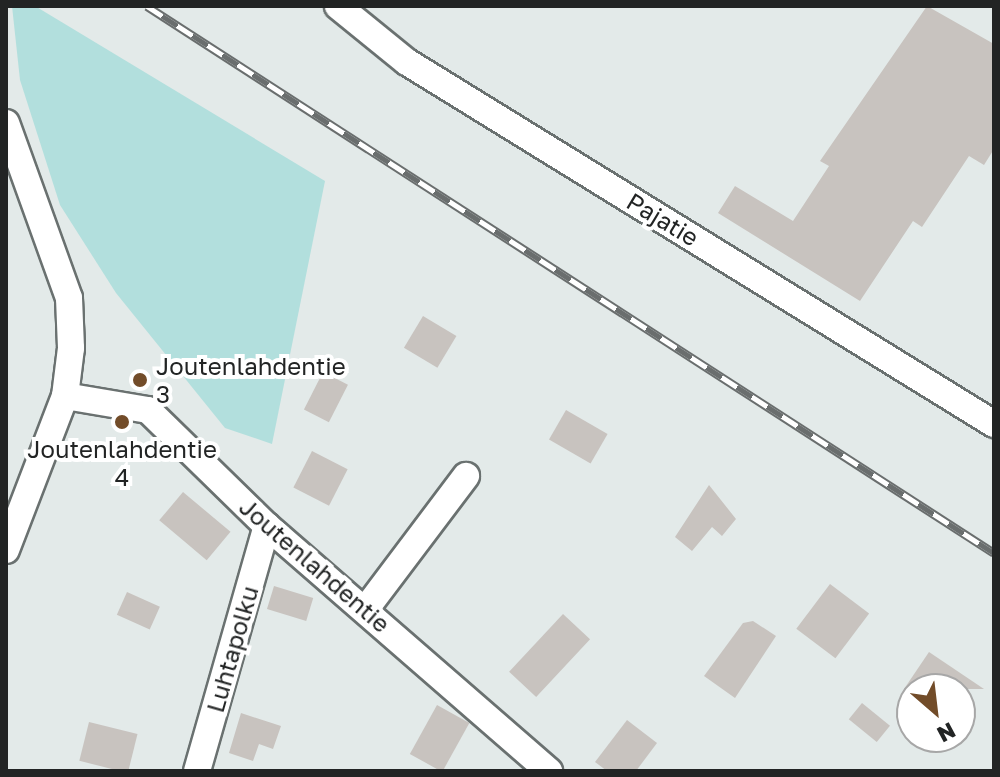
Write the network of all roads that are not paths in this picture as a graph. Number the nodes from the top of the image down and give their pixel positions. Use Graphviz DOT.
graph roads {
  1 [pos="338,6"];
  2 [pos="6,123"];
  3 [pos="65,396"];
  4 [pos="994,424"];
  5 [pos="466,476"];
  6 [pos="267,526"];
  7 [pos="6,550"];
  8 [pos="365,610"];
  9 [pos="197,771"];
  10 [pos="549,771"];
  1 -- 4 [label="street, Pajatie"];
  2 -- 3 [label="street"];
  3 -- 6 [label="street, Joutenlahdentie"];
  3 -- 7 [label="street"];
  5 -- 8 [label="street"];
  6 -- 8 [label="street, Joutenlahdentie"];
  6 -- 9 [label="street, Luhtapolku"];
  8 -- 10 [label="street, Joutenlahdentie"];
}
